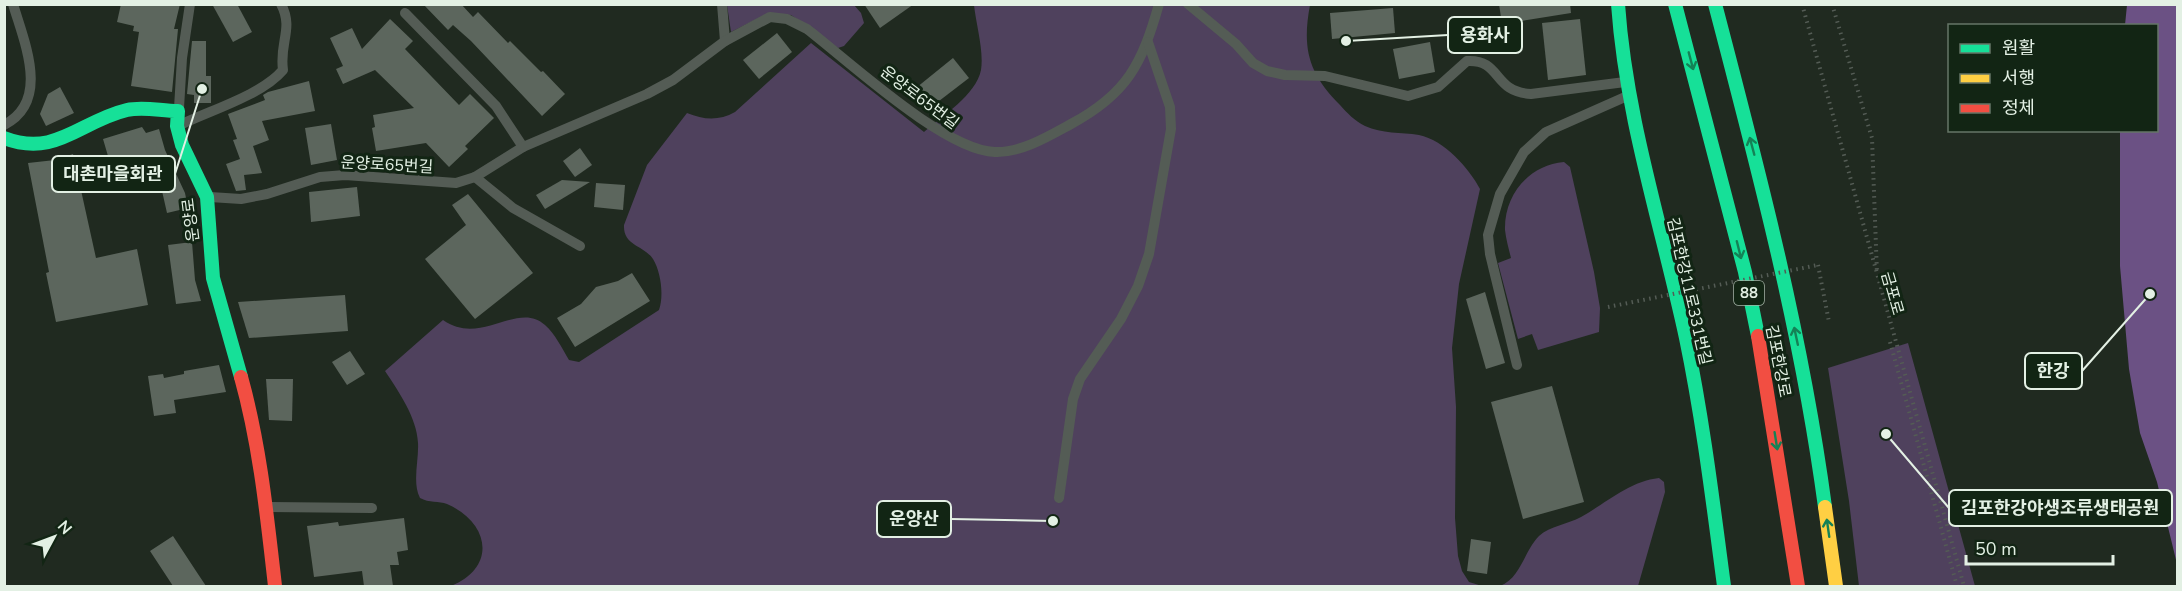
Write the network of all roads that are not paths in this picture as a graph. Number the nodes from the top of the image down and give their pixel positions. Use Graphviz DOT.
graph roads {
  1 [pos="13,4"];
  2 [pos="190,4"];
  3 [pos="281,4"];
  4 [pos="722,4"];
  5 [pos="1159,4"];
  6 [pos="1188,4"];
  7 [pos="1618,4"];
  8 [pos="1676,4"];
  9 [pos="1715,4"];
  10 [pos="405,13"];
  11 [pos="725,41"];
  12 [pos="1148,42"];
  13 [pos="1627,89"];
  14 [pos="178,111"];
  15 [pos="4,125"];
  16 [pos="177,126"];
  17 [pos="7,144"];
  18 [pos="523,147"];
  19 [pos="475,177"];
  20 [pos="207,197"];
  21 [pos="580,246"];
  22 [pos="1517,365"];
  23 [pos="1059,498"];
  24 [pos="266,507"];
  25 [pos="372,508"];
  26 [pos="275,586"];
  27 [pos="1724,586"];
  28 [pos="1798,586"];
  29 [pos="1836,586"];
  1 -- 15 [label="lane"];
  2 -- 14 [label="lane"];
  3 -- 16 [label="lane"];
  4 -- 11 [label="lane"];
  5 -- 12 [label="lane, 운양로65번길"];
  6 -- 13 [label="lane"];
  7 -- 13 [label="main road, 김포한강11로331번길"];
  8 -- 28 [label="main road, 김포한강로 / 88, one-way"];
  29 -- 9 [label="main road, 김포한강로 / 88, one-way"];
  10 -- 18 [label="lane"];
  11 -- 12 [label="lane, 운양로65번길"];
  11 -- 18 [label="lane, 운양로65번길"];
  12 -- 23 [label="lane"];
  13 -- 22 [label="lane"];
  13 -- 27 [label="main road, 김포한강11로331번길"];
  14 -- 16 [label="main road, 운양로"];
  14 -- 17 [label="main road"];
  16 -- 20 [label="main road, 운양로"];
  18 -- 19 [label="lane, 운양로65번길"];
  19 -- 20 [label="lane, 운양로65번길"];
  19 -- 21 [label="lane"];
  20 -- 24 [label="main road, 운양로"];
  24 -- 25 [label="lane"];
  24 -- 26 [label="main road, 운양로"];
}
